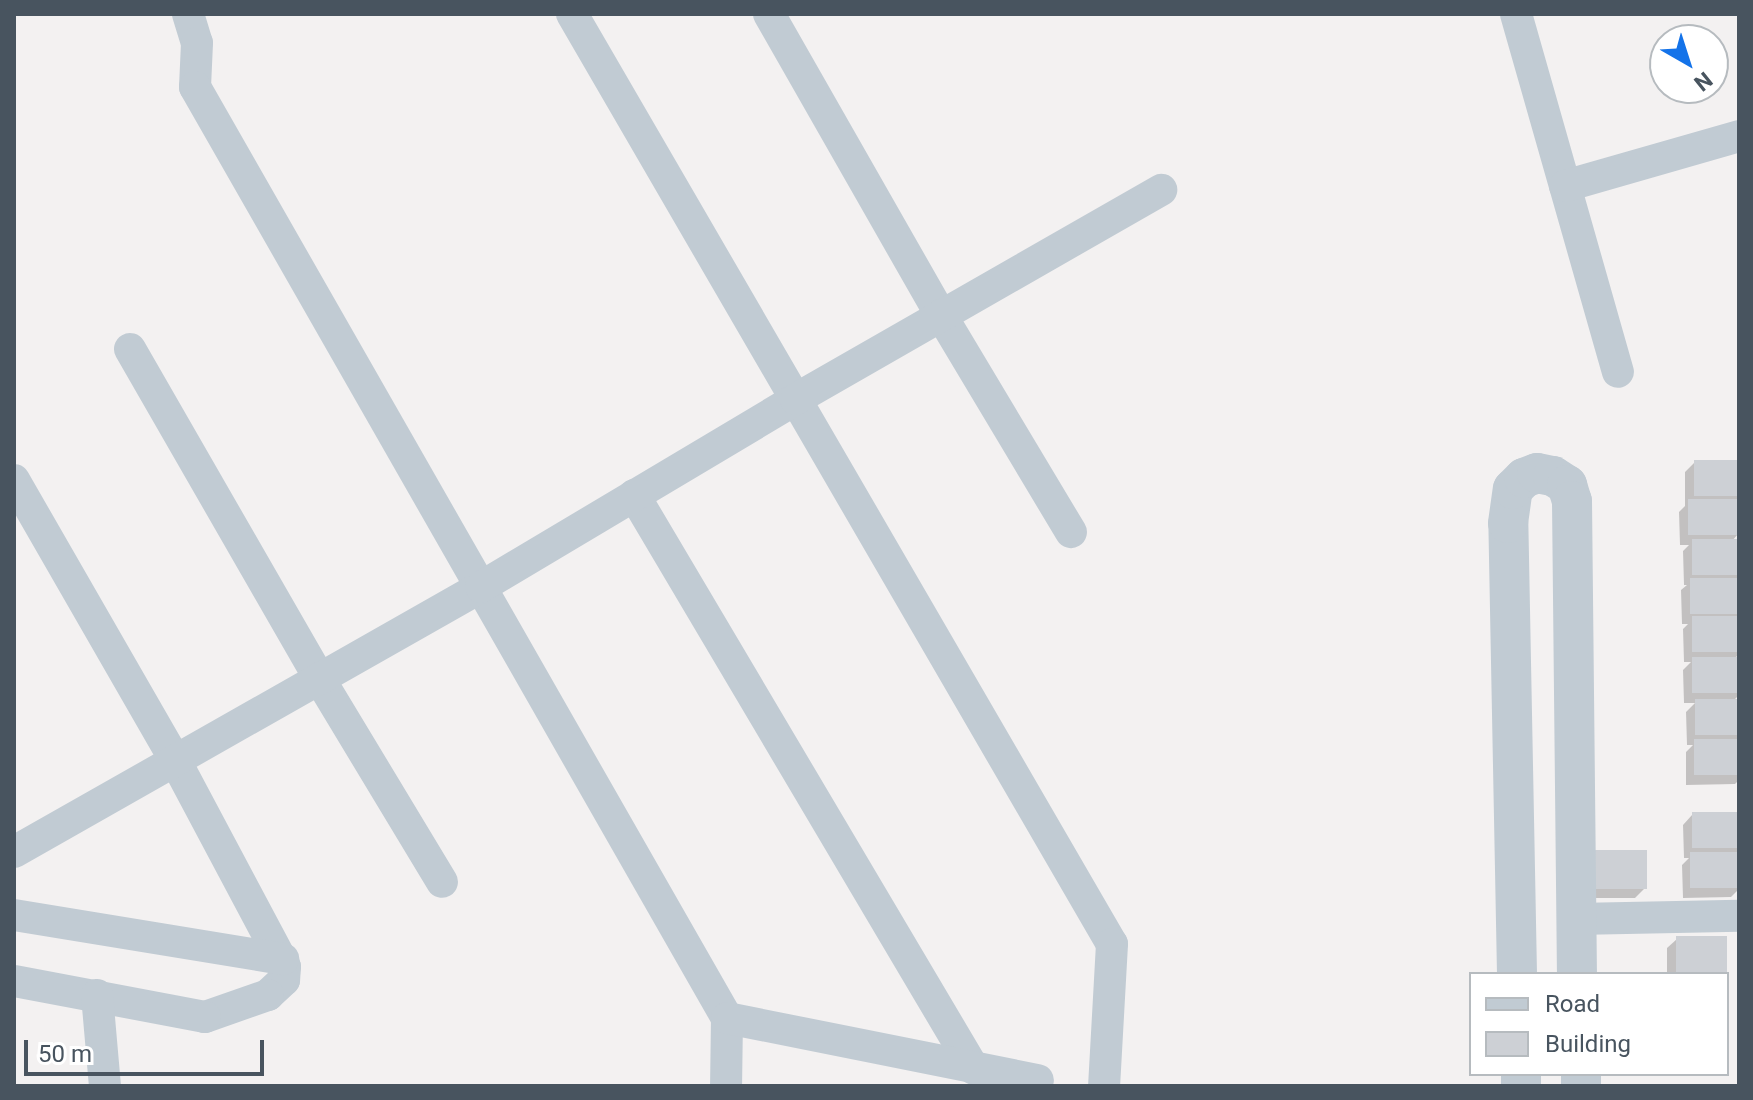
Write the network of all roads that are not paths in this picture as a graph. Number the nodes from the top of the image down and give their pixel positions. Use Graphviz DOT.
graph roads {
  1 [pos="188,14"];
  2 [pos="572,14"];
  3 [pos="769,14"];
  4 [pos="1516,14"];
  5 [pos="1739,136"];
  6 [pos="1565,186"];
  7 [pos="1161,190"];
  8 [pos="941,315"];
  9 [pos="130,349"];
  10 [pos="1618,372"];
  11 [pos="796,399"];
  12 [pos="14,480"];
  13 [pos="634,495"];
  14 [pos="1071,532"];
  15 [pos="481,587"];
  16 [pos="319,678"];
  17 [pos="175,760"];
  18 [pos="18,842"];
  19 [pos="442,882"];
  20 [pos="14,915"];
  21 [pos="1739,916"];
  22 [pos="1576,919"];
  23 [pos="283,959"];
  24 [pos="1517,972"];
  25 [pos="1577,972"];
  26 [pos="14,981"];
  27 [pos="97,995"];
  28 [pos="727,1018"];
  29 [pos="974,1069"];
  30 [pos="1048,1084"];
  31 [pos="105,1086"];
  32 [pos="726,1086"];
  33 [pos="1104,1086"];
  1 -- 15 [label="street"];
  2 -- 11 [label="street"];
  3 -- 8 [label="street"];
  4 -- 6 [label="street"];
  5 -- 6 [label="street"];
  6 -- 10 [label="street"];
  7 -- 8 [label="street"];
  8 -- 11 [label="street"];
  8 -- 14 [label="street"];
  9 -- 16 [label="street"];
  11 -- 13 [label="street"];
  11 -- 33 [label="street"];
  12 -- 17 [label="street"];
  13 -- 15 [label="street"];
  13 -- 29 [label="street"];
  15 -- 16 [label="street"];
  15 -- 28 [label="street"];
  16 -- 17 [label="street"];
  16 -- 19 [label="street"];
  17 -- 18 [label="street"];
  17 -- 23 [label="street"];
  20 -- 23 [label="street"];
  21 -- 22 [label="street"];
  22 -- 24 [label="street"];
  22 -- 25 [label="street"];
  23 -- 27 [label="street"];
  26 -- 27 [label="street"];
  27 -- 31 [label="street"];
  28 -- 29 [label="street"];
  28 -- 32 [label="street"];
  29 -- 30 [label="street"];
}
